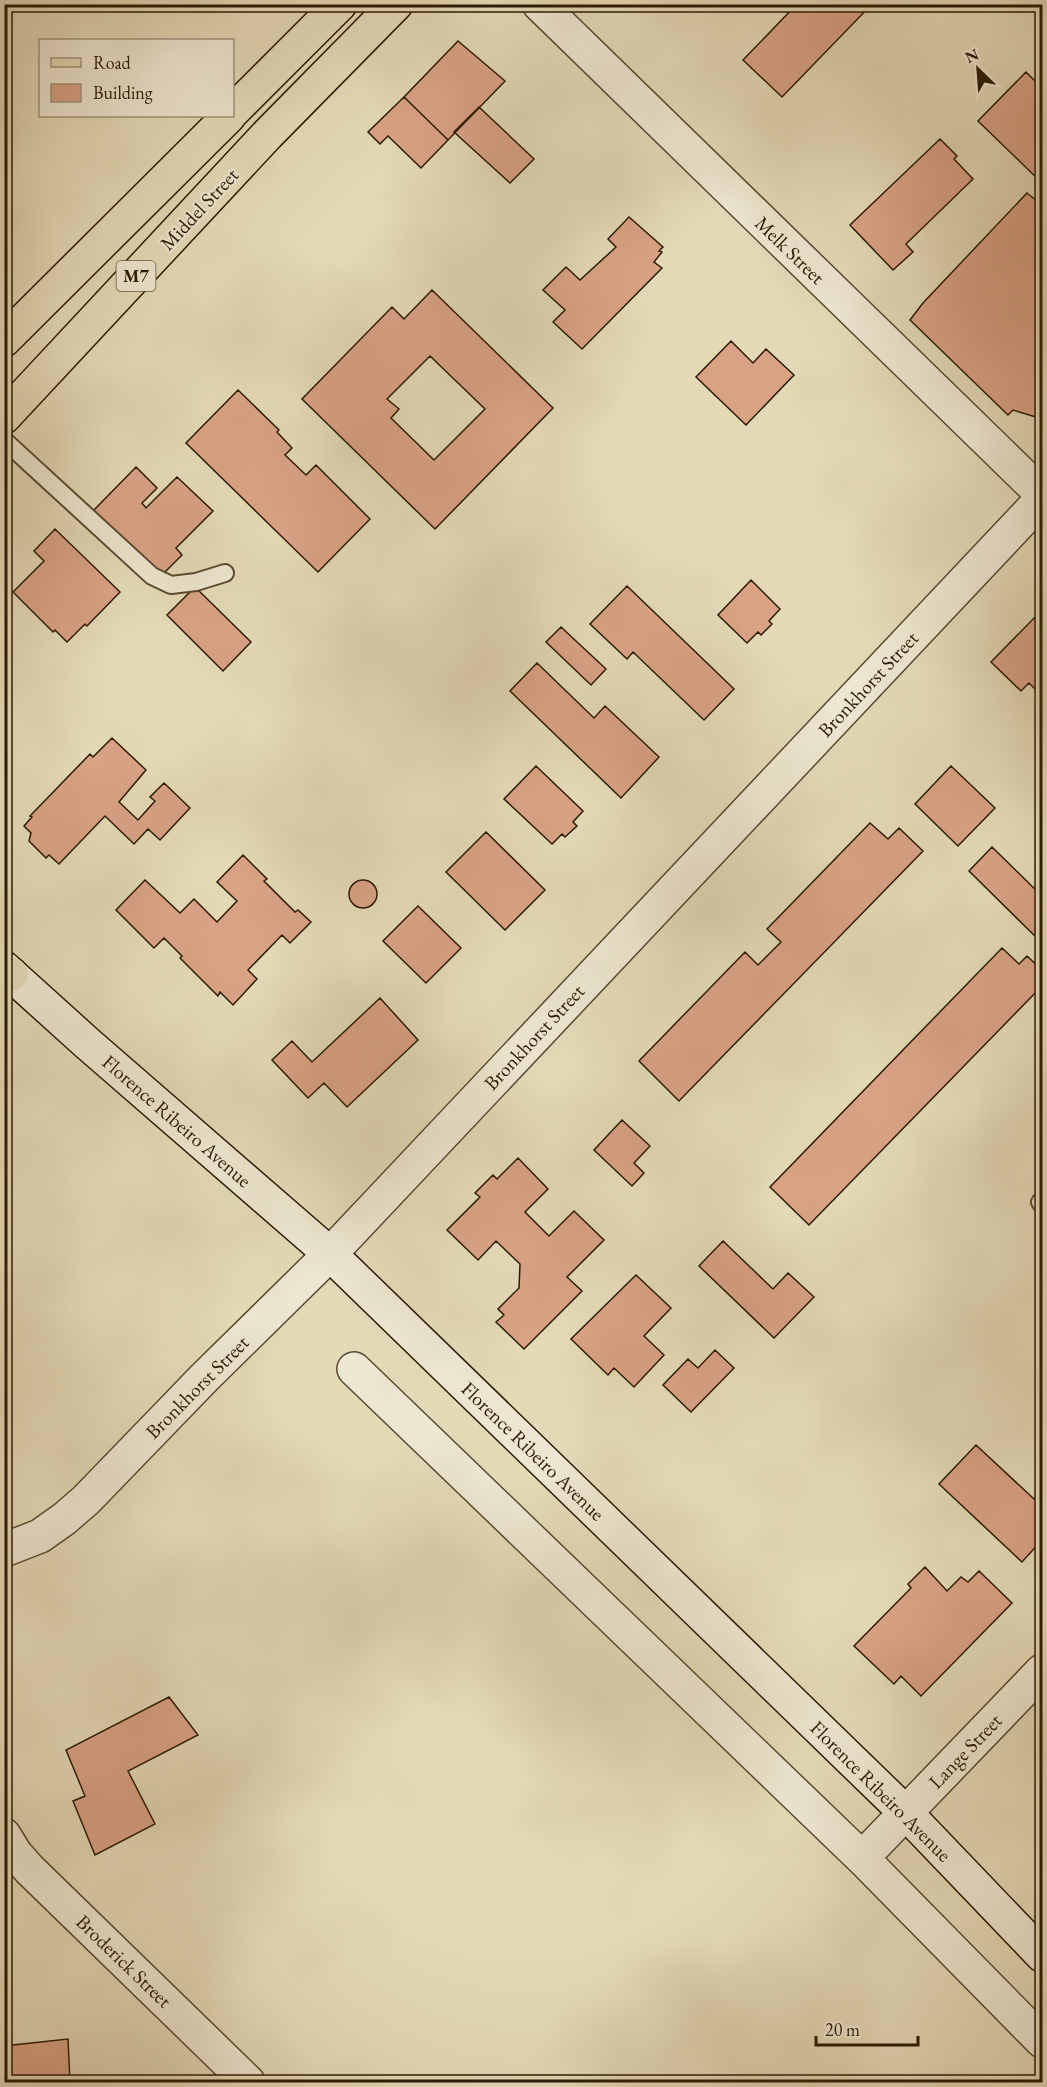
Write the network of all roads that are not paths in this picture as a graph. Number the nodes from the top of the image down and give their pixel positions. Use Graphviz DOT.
graph roads {
  1 [pos="340,4"];
  2 [pos="396,4"];
  3 [pos="538,4"];
  4 [pos="234,111"];
  5 [pos="228,117"];
  6 [pos="4,340"];
  7 [pos="4,417"];
  8 [pos="4,440"];
  9 [pos="1042,496"];
  10 [pos="225,573"];
  11 [pos="6,971"];
  12 [pos="330,1254"];
  13 [pos="354,1369"];
  14 [pos="4,1550"];
  15 [pos="1042,1671"];
  16 [pos="906,1813"];
  17 [pos="4,1835"];
  18 [pos="862,1858"];
  19 [pos="1042,1955"];
  20 [pos="1042,2041"];
  21 [pos="248,2082"];
  1 -- 4 [label="main road, M7"];
  2 -- 7 [label="main road, Middel Street / M7"];
  3 -- 9 [label="street, Melk Street"];
  5 -- 6 [label="main road, M7"];
  8 -- 10 [label="lane"];
  9 -- 12 [label="street, Bronkhorst Street"];
  11 -- 12 [label="street, Florence Ribeiro Avenue"];
  12 -- 14 [label="street, Bronkhorst Street"];
  12 -- 16 [label="street, Florence Ribeiro Avenue"];
  13 -- 18 [label="street"];
  15 -- 16 [label="street, Lange Street"];
  16 -- 18 [label="street, Lange Street"];
  16 -- 19 [label="street, Florence Ribeiro Avenue"];
  17 -- 21 [label="street, Broderick Street"];
  18 -- 20 [label="street"];
}
